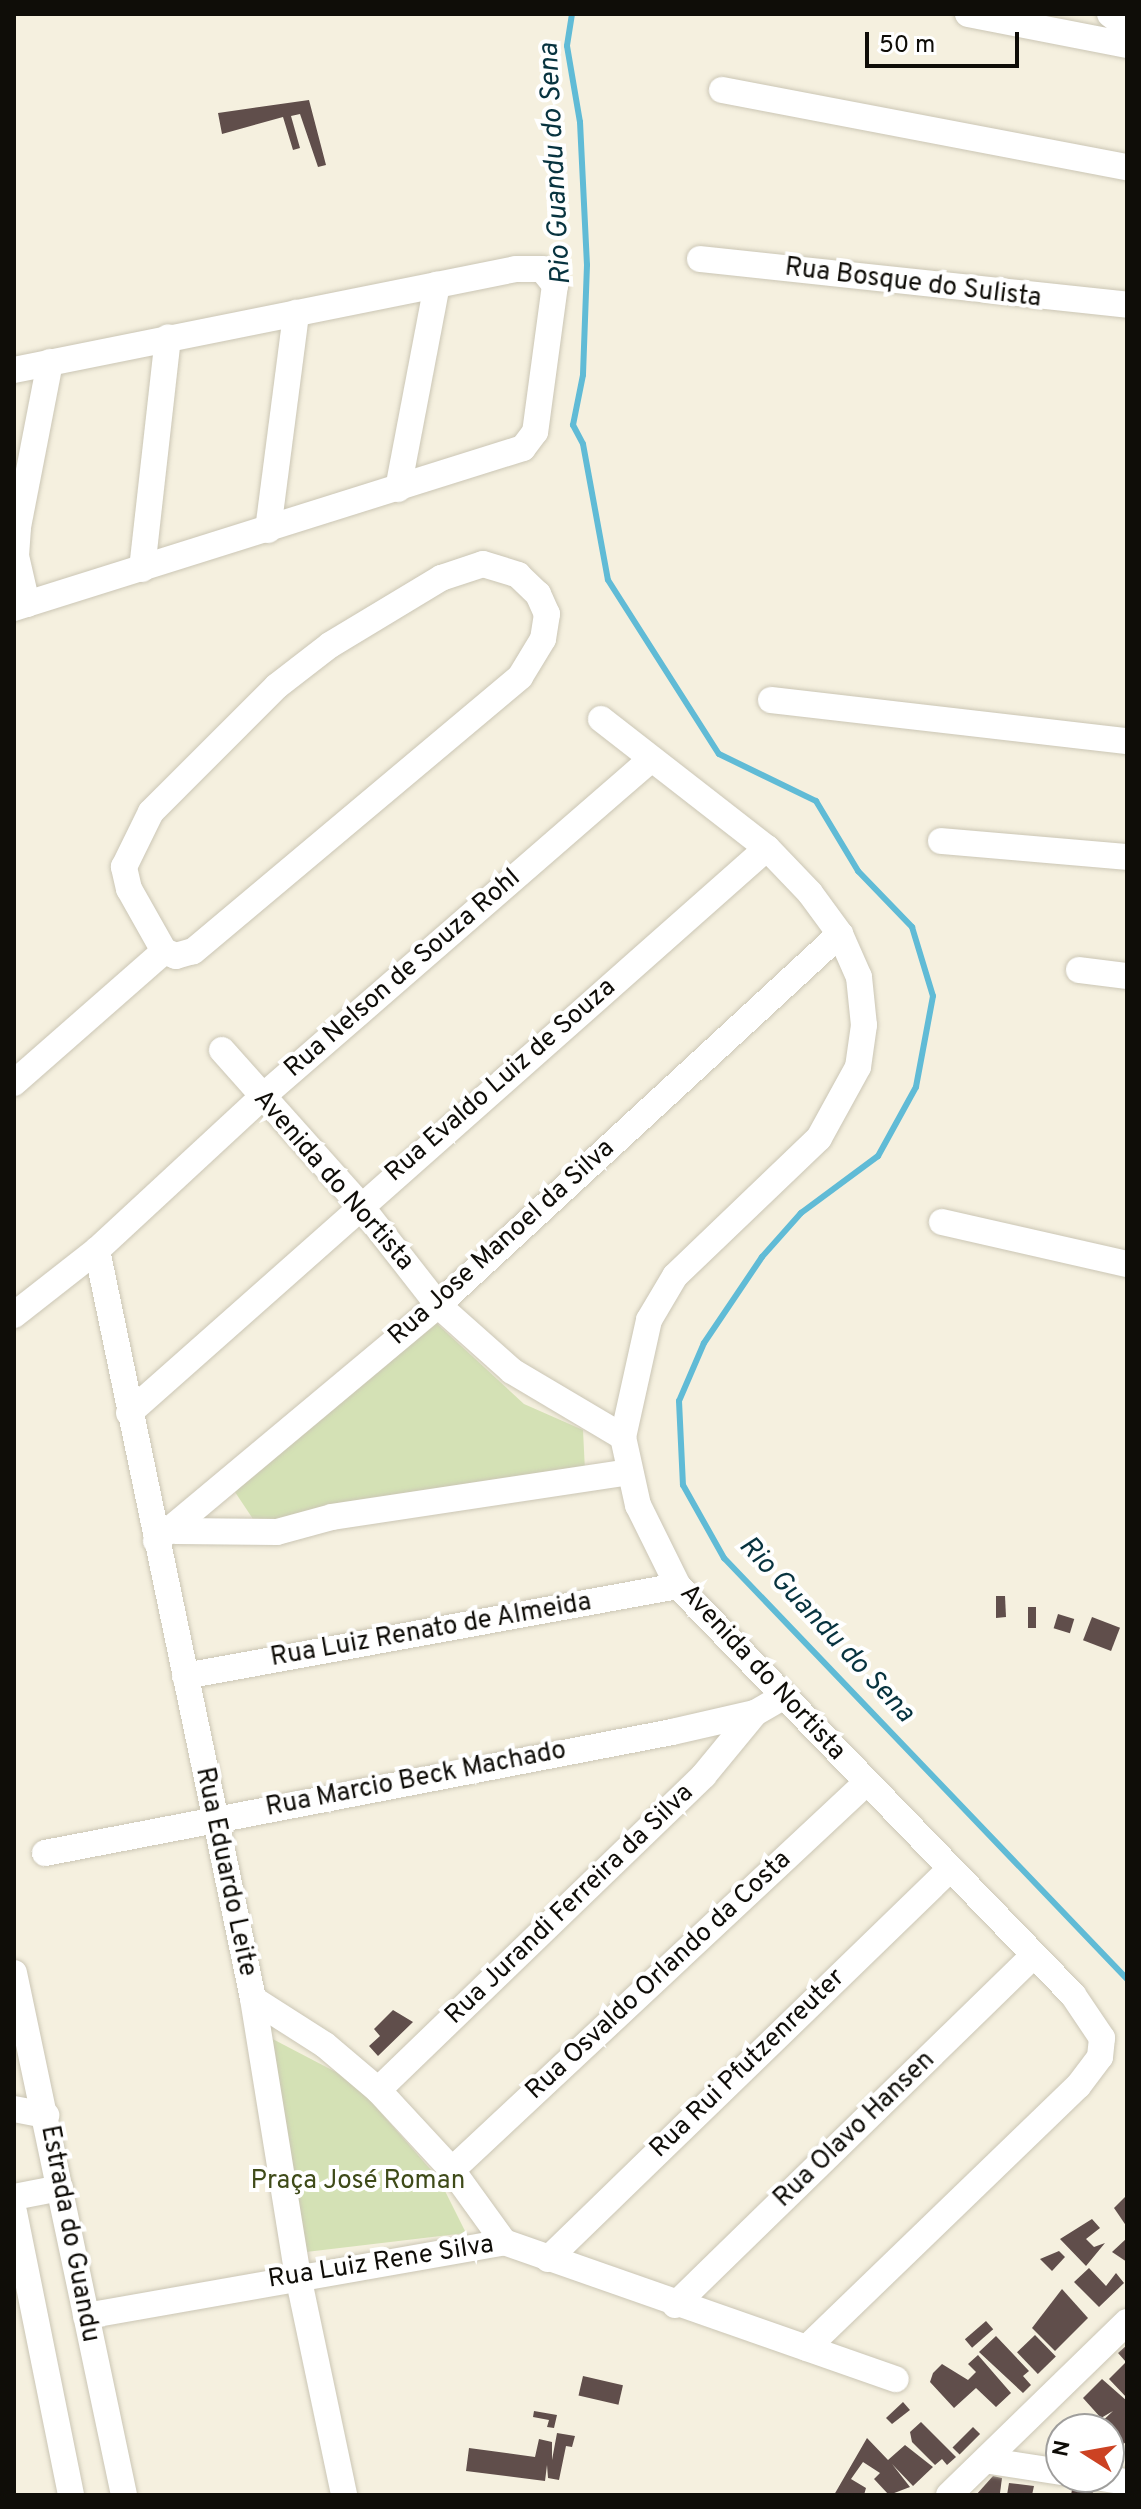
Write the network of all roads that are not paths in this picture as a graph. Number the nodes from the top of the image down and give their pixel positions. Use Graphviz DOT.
graph roads {
  1 [pos="968,14"];
  2 [pos="1110,14"];
  3 [pos="1127,27"];
  4 [pos="1127,45"];
  5 [pos="722,90"];
  6 [pos="1127,167"];
  7 [pos="700,259"];
  8 [pos="437,285"];
  9 [pos="1127,305"];
  10 [pos="296,313"];
  11 [pos="168,337"];
  12 [pos="50,362"];
  13 [pos="14,370"];
  14 [pos="398,489"];
  15 [pos="268,530"];
  16 [pos="142,569"];
  17 [pos="20,606"];
  18 [pos="771,700"];
  19 [pos="601,719"];
  20 [pos="1127,741"];
  21 [pos="649,761"];
  22 [pos="941,841"];
  23 [pos="767,848"];
  24 [pos="1127,857"];
  25 [pos="840,934"];
  26 [pos="164,951"];
  27 [pos="1079,970"];
  28 [pos="1127,976"];
  29 [pos="222,1050"];
  30 [pos="14,1083"];
  31 [pos="262,1097"];
  32 [pos="360,1205"];
  33 [pos="942,1222"];
  34 [pos="97,1250"];
  35 [pos="1127,1264"];
  36 [pos="438,1305"];
  37 [pos="14,1315"];
  38 [pos="129,1413"];
  39 [pos="623,1437"];
  40 [pos="628,1472"];
  41 [pos="166,1536"];
  42 [pos="678,1586"];
  43 [pos="185,1676"];
  44 [pos="783,1697"];
  45 [pos="755,1713"];
  46 [pos="866,1783"];
  47 [pos="211,1819"];
  48 [pos="45,1853"];
  49 [pos="949,1870"];
  50 [pos="1034,1955"];
  51 [pos="14,1973"];
  52 [pos="253,1999"];
  53 [pos="378,2090"];
  54 [pos="14,2109"];
  55 [pos="46,2115"];
  56 [pos="452,2170"];
  57 [pos="60,2188"];
  58 [pos="14,2197"];
  59 [pos="14,2212"];
  60 [pos="504,2242"];
  61 [pos="548,2259"];
  62 [pos="298,2276"];
  63 [pos="675,2305"];
  64 [pos="86,2316"];
  65 [pos="1127,2322"];
  66 [pos="807,2348"];
  67 [pos="896,2379"];
  68 [pos="990,2461"];
  69 [pos="1045,2470"];
  70 [pos="71,2495"];
  71 [pos="124,2495"];
  72 [pos="344,2495"];
  73 [pos="949,2495"];
  1 -- 4 [label="street"];
  2 -- 3 [label="street"];
  5 -- 6 [label="street"];
  7 -- 9 [label="street, Rua Bosque do Sulista"];
  8 -- 10 [label="street"];
  8 -- 14 [label="street"];
  8 -- 14 [label="street"];
  10 -- 11 [label="street"];
  10 -- 15 [label="street"];
  11 -- 12 [label="street"];
  11 -- 16 [label="street"];
  12 -- 13 [label="street"];
  12 -- 17 [label="street"];
  14 -- 15 [label="street"];
  15 -- 16 [label="street"];
  16 -- 17 [label="street"];
  18 -- 20 [label="street"];
  19 -- 21 [label="street"];
  21 -- 23 [label="street"];
  21 -- 31 [label="street, Rua Nelson de Souza Rohl"];
  22 -- 24 [label="street"];
  23 -- 25 [label="street"];
  23 -- 32 [label="street, Rua Evaldo Luiz de Souza"];
  25 -- 36 [label="street, Rua Jose Manoel da Silva"];
  25 -- 39 [label="street"];
  26 -- 26 [label="street"];
  26 -- 30 [label="street"];
  27 -- 28 [label="street"];
  29 -- 31 [label="street, Avenida do Nortista"];
  31 -- 32 [label="street, Avenida do Nortista"];
  31 -- 34 [label="street, Rua Nelson de Souza Rohl"];
  32 -- 36 [label="street, Avenida do Nortista"];
  32 -- 38 [label="street, Rua Evaldo Luiz de Souza"];
  33 -- 35 [label="street"];
  34 -- 37 [label="street, Rua Nelson de Souza Rohl"];
  34 -- 38 [label="street, Rua Eduardo Leite"];
  36 -- 39 [label="street, Avenida do Nortista"];
  36 -- 41 [label="street, Rua Jose Manoel da Silva"];
  38 -- 41 [label="street, Rua Eduardo Leite"];
  39 -- 40 [label="street, Avenida do Nortista"];
  40 -- 41 [label="street"];
  40 -- 42 [label="street, Avenida do Nortista"];
  41 -- 43 [label="street, Rua Eduardo Leite"];
  42 -- 43 [label="street, Rua Luiz Renato de Almeida"];
  42 -- 44 [label="street, Avenida do Nortista"];
  43 -- 47 [label="street, Rua Eduardo Leite"];
  44 -- 45 [label="street, Rua Marcio Beck Machado"];
  44 -- 46 [label="street, Avenida do Nortista"];
  45 -- 47 [label="street, Rua Marcio Beck Machado"];
  45 -- 53 [label="street, Rua Jurandi Ferreira da Silva"];
  46 -- 49 [label="street, Avenida do Nortista"];
  46 -- 56 [label="street, Rua Osvaldo Orlando da Costa"];
  47 -- 48 [label="street, Rua Marcio Beck Machado"];
  47 -- 52 [label="street, Rua Eduardo Leite"];
  49 -- 50 [label="street, Avenida do Nortista"];
  49 -- 61 [label="street, Rua Rui Pfutzenreuter"];
  50 -- 63 [label="street, Rua Olavo Hansen"];
  50 -- 66 [label="street, Avenida do Nortista"];
  51 -- 55 [label="street, Estrada do Guandu"];
  52 -- 53 [label="street"];
  52 -- 62 [label="street, Rua Eduardo Leite"];
  53 -- 56 [label="street"];
  54 -- 55 [label="street"];
  55 -- 57 [label="street, Estrada do Guandu"];
  56 -- 60 [label="street"];
  57 -- 58 [label="street"];
  57 -- 64 [label="street, Estrada do Guandu"];
  59 -- 70 [label="street"];
  60 -- 61 [label="street, Rua Luiz Rene Silva"];
  60 -- 62 [label="street, Rua Luiz Rene Silva"];
  61 -- 63 [label="street, Rua Luiz Rene Silva"];
  62 -- 64 [label="street, Rua Luiz Rene Silva"];
  62 -- 72 [label="street, Rua Eduardo Leite"];
  63 -- 66 [label="street, Rua Luiz Rene Silva"];
  64 -- 71 [label="street, Estrada do Guandu"];
  65 -- 68 [label="street"];
  66 -- 67 [label="street, Rua Luiz Rene Silva"];
  68 -- 69 [label="street"];
  68 -- 73 [label="street"];
}
